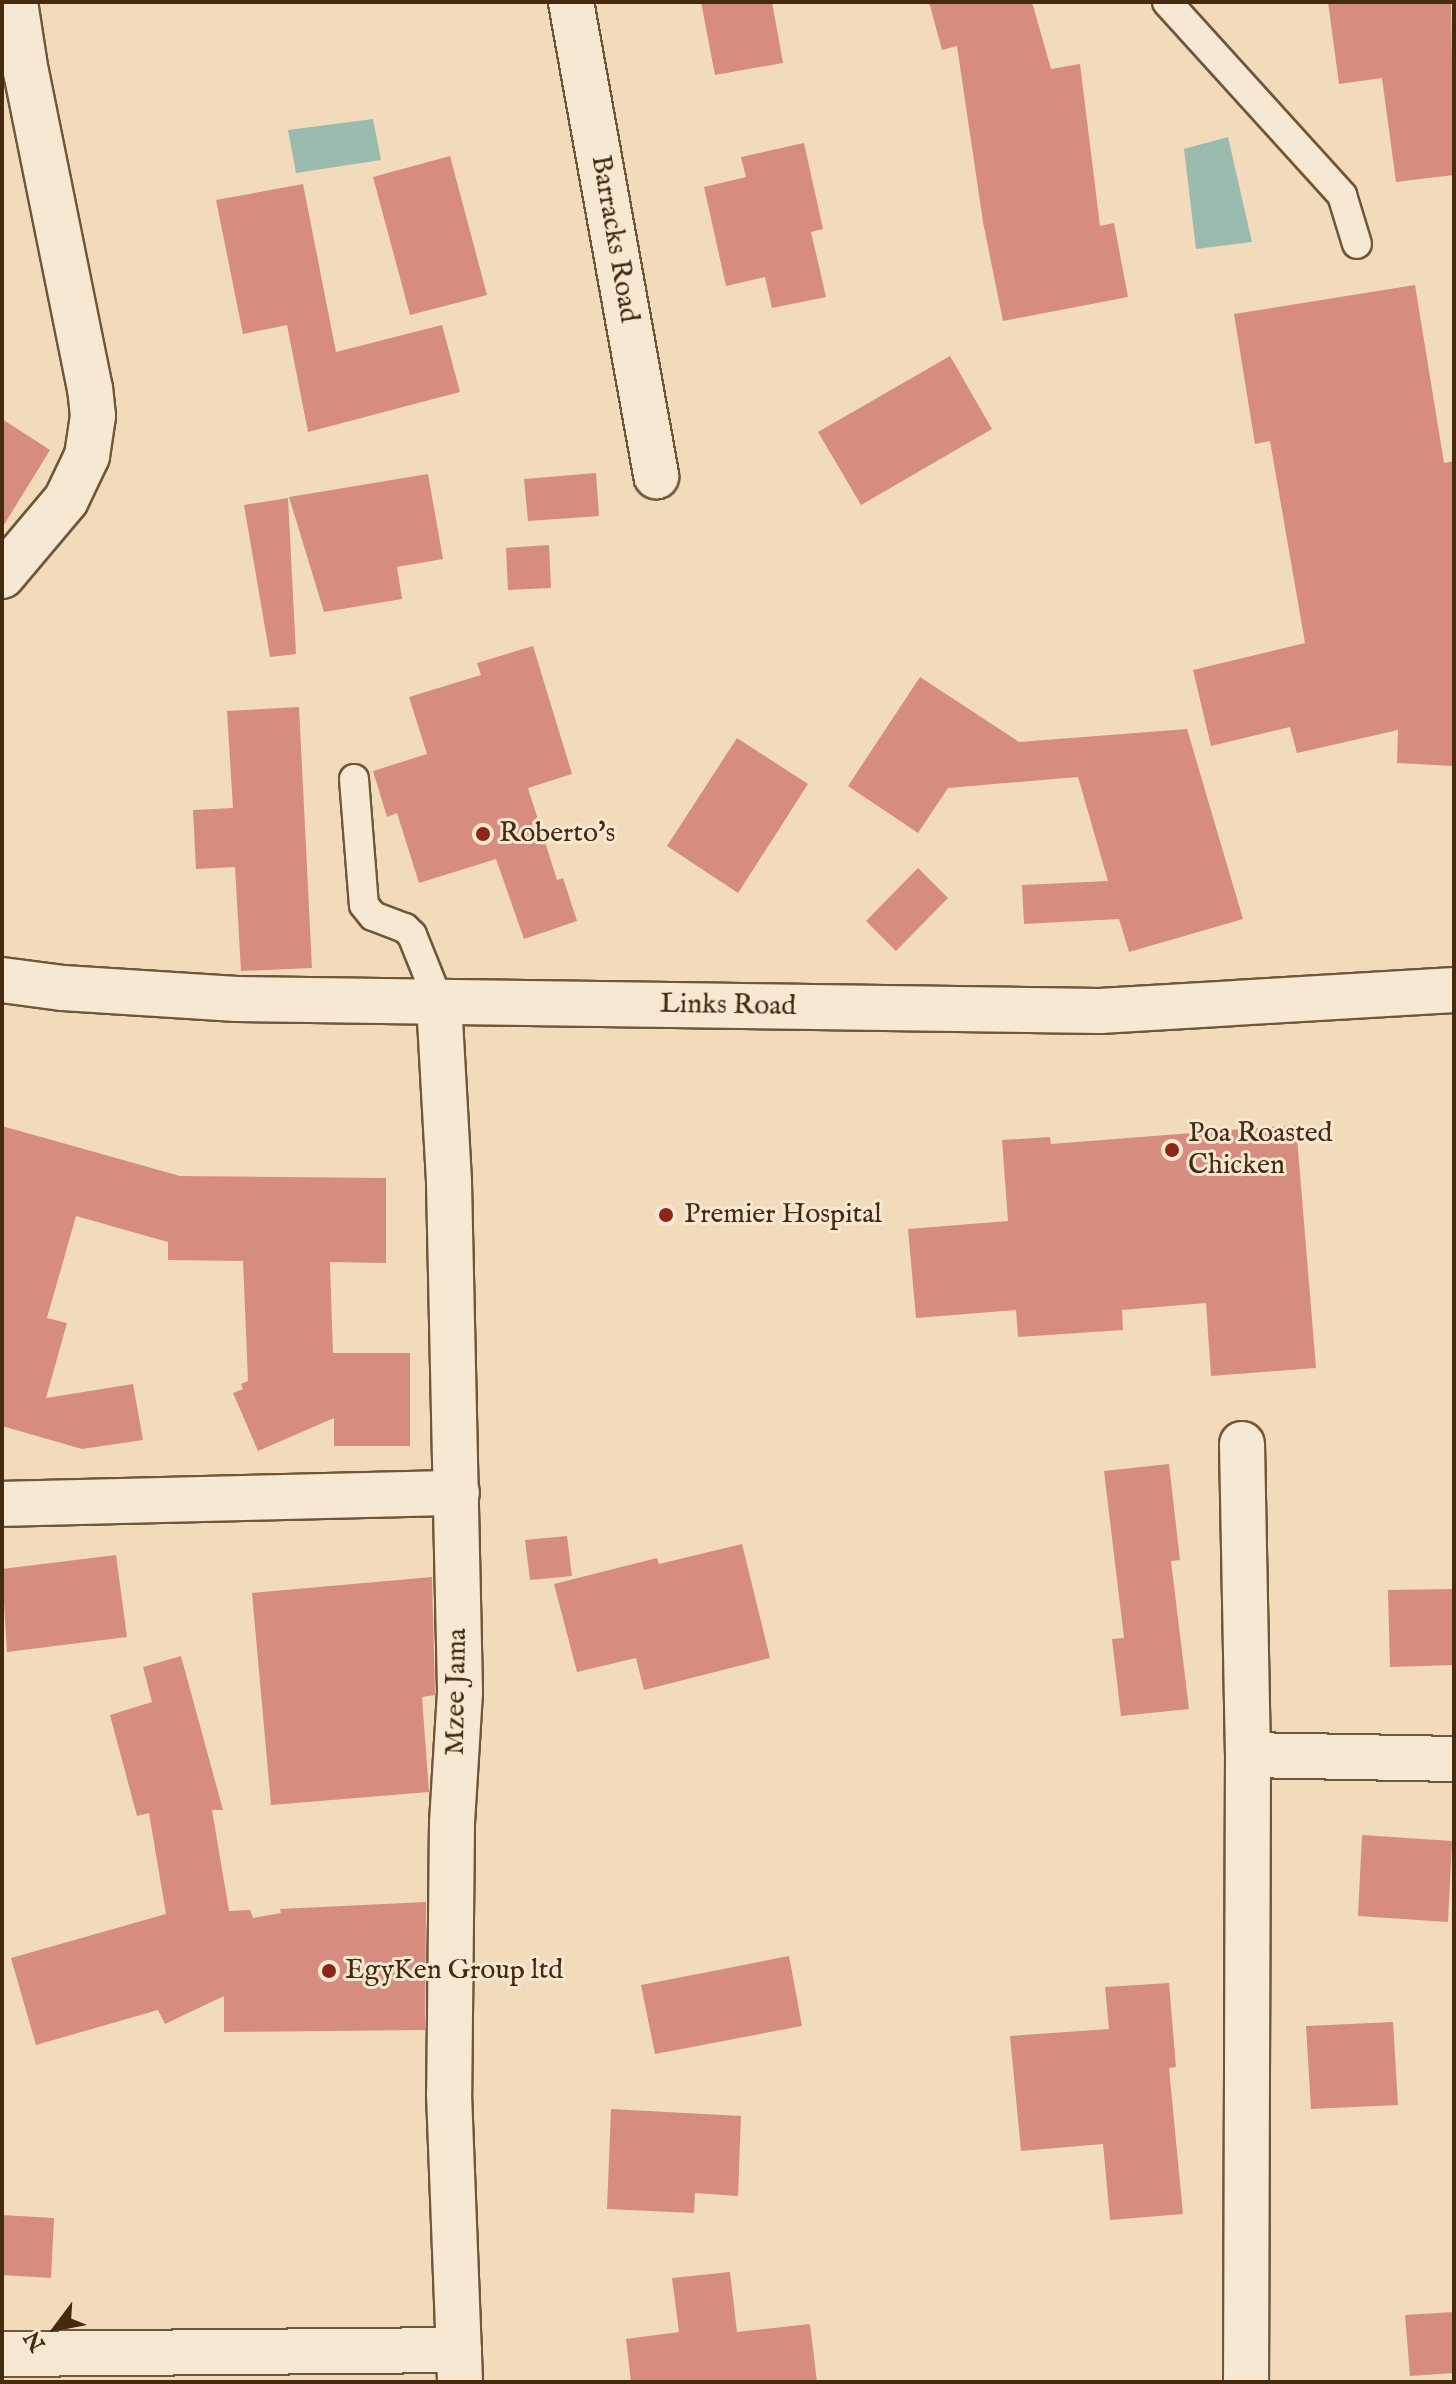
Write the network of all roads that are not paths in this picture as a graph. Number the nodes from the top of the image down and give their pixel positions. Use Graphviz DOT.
graph roads {
  1 [pos="15,2"];
  2 [pos="571,2"];
  3 [pos="1167,2"];
  4 [pos="1357,244"];
  5 [pos="656,476"];
  6 [pos="2,576"];
  7 [pos="354,779"];
  8 [pos="2,980"];
  9 [pos="1454,990"];
  10 [pos="439,1002"];
  11 [pos="1242,1444"];
  12 [pos="457,1493"];
  13 [pos="2,1504"];
  14 [pos="1248,1755"];
  15 [pos="1454,1759"];
  16 [pos="2,2354"];
  17 [pos="459,2366"];
  18 [pos="1246,2382"];
  1 -- 6 [label="street"];
  2 -- 5 [label="street, Barracks Road"];
  3 -- 4 [label="lane"];
  7 -- 10 [label="lane"];
  8 -- 10 [label="street, Links Road"];
  9 -- 10 [label="street, Links Road"];
  10 -- 12 [label="street, Mzee Jama"];
  11 -- 14 [label="street"];
  12 -- 13 [label="street"];
  12 -- 17 [label="street, Mzee Jama"];
  14 -- 15 [label="street"];
  14 -- 18 [label="street"];
  16 -- 17 [label="street"];
}
